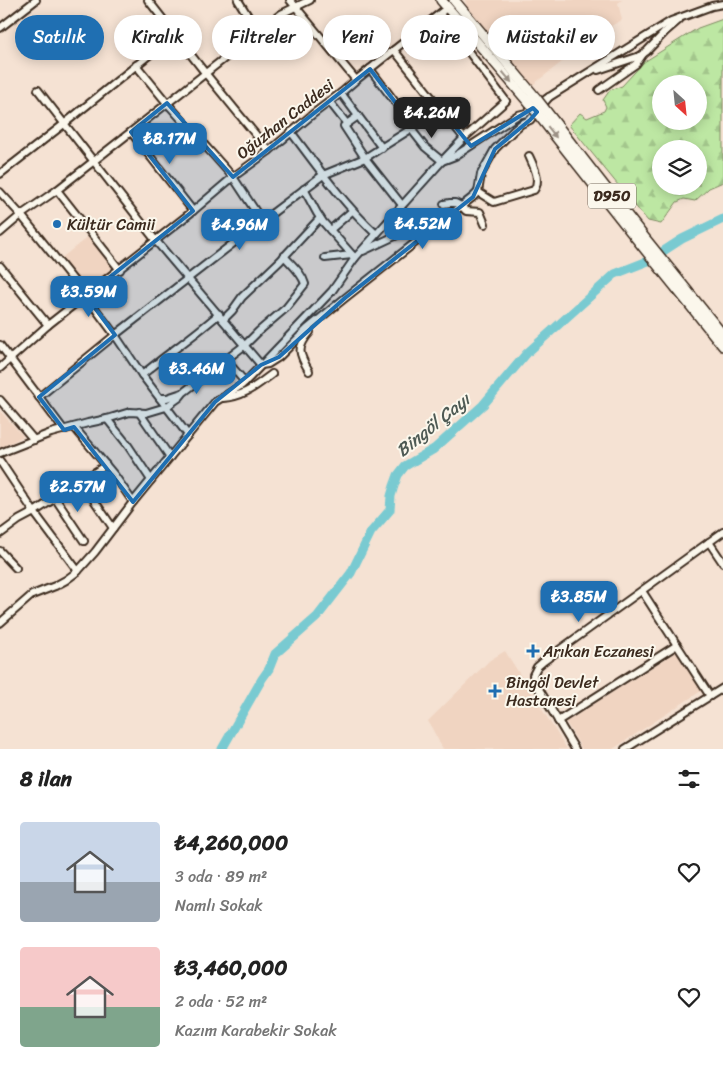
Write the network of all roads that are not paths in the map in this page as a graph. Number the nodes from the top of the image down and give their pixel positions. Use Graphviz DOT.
graph roads {
  1 [pos="36,0"];
  2 [pos="238,0"];
  3 [pos="290,0"];
  4 [pos="310,0"];
  5 [pos="442,0"];
  6 [pos="149,1"];
  7 [pos="453,2"];
  8 [pos="723,4"];
  9 [pos="296,7"];
  10 [pos="440,14"];
  11 [pos="160,15"];
  12 [pos="247,15"];
  13 [pos="280,15"];
  14 [pos="684,16"];
  15 [pos="0,28"];
  16 [pos="394,50"];
  17 [pos="643,54"];
  18 [pos="142,60"];
  19 [pos="195,60"];
  20 [pos="223,60"];
  21 [pos="136,65"];
  22 [pos="370,69"];
  23 [pos="589,72"];
  24 [pos="206,74"];
  25 [pos="356,80"];
  26 [pos="38,90"];
  27 [pos="599,90"];
  28 [pos="341,93"];
  29 [pos="549,97"];
  30 [pos="329,101"];
  31 [pos="167,103"];
  32 [pos="438,106"];
  33 [pos="358,116"];
  34 [pos="64,124"];
  35 [pos="347,124"];
  36 [pos="412,128"];
  37 [pos="131,132"];
  38 [pos="291,132"];
  39 [pos="464,138"];
  40 [pos="382,148"];
  41 [pos="269,151"];
  42 [pos="529,156"];
  43 [pos="365,158"];
  44 [pos="442,160"];
  45 [pos="94,161"];
  46 [pos="0,174"];
  47 [pos="323,175"];
  48 [pos="233,177"];
  49 [pos="304,189"];
  50 [pos="57,190"];
  51 [pos="0,192"];
  52 [pos="478,192"];
  53 [pos="444,204"];
  54 [pos="402,205"];
  55 [pos="461,206"];
  56 [pos="193,211"];
  57 [pos="352,211"];
  58 [pos="21,215"];
  59 [pos="320,218"];
  60 [pos="262,221"];
  61 [pos="485,224"];
  62 [pos="410,229"];
  63 [pos="330,230"];
  64 [pos="0,233"];
  65 [pos="376,234"];
  66 [pos="156,240"];
  67 [pos="361,252"];
  68 [pos="284,256"];
  69 [pos="354,257"];
  70 [pos="325,258"];
  71 [pos="0,266"];
  72 [pos="665,269"];
  73 [pos="120,270"];
  74 [pos="188,279"];
  75 [pos="86,296"];
  76 [pos="221,317"];
  77 [pos="322,317"];
  78 [pos="48,325"];
  79 [pos="115,335"];
  80 [pos="723,336"];
  81 [pos="0,345"];
  82 [pos="245,345"];
  83 [pos="723,346"];
  84 [pos="11,359"];
  85 [pos="226,360"];
  86 [pos="261,365"];
  87 [pos="0,368"];
  88 [pos="309,371"];
  89 [pos="272,374"];
  90 [pos="142,375"];
  91 [pos="245,382"];
  92 [pos="184,392"];
  93 [pos="39,397"];
  94 [pos="160,398"];
  95 [pos="220,398"];
  96 [pos="0,400"];
  97 [pos="166,407"];
  98 [pos="139,412"];
  99 [pos="108,419"];
  100 [pos="74,427"];
  101 [pos="64,430"];
  102 [pos="188,435"];
  103 [pos="34,440"];
  104 [pos="0,453"];
  105 [pos="170,457"];
  106 [pos="0,461"];
  107 [pos="106,465"];
  108 [pos="151,480"];
  109 [pos="81,481"];
  110 [pos="55,498"];
  111 [pos="132,502"];
  112 [pos="34,512"];
  113 [pos="113,528"];
  114 [pos="723,532"];
  115 [pos="0,534"];
  116 [pos="84,540"];
  117 [pos="709,542"];
  118 [pos="0,551"];
  119 [pos="723,563"];
  120 [pos="16,568"];
  121 [pos="78,571"];
  122 [pos="642,591"];
  123 [pos="0,623"];
  124 [pos="677,645"];
  125 [pos="723,688"];
  126 [pos="710,696"];
  127 [pos="558,721"];
  128 [pos="575,749"];
  129 [pos="625,749"];
  1 -- 15 [label="street"];
  2 -- 12 [label="street"];
  3 -- 9 [label="street"];
  4 -- 9 [label="street"];
  5 -- 7 [label="main road, D950"];
  6 -- 11 [label="street"];
  7 -- 10 [label="street, Oğuzhan Caddesi"];
  7 -- 72 [label="main road, D950, bridge"];
  8 -- 14 [label="street"];
  9 -- 13 [label="street"];
  9 -- 25 [label="street"];
  10 -- 16 [label="street, Oğuzhan Caddesi"];
  10 -- 39 [label="street"];
  14 -- 17 [label="street"];
  14 -- 23 [label="street"];
  16 -- 22 [label="street, Oğuzhan Caddesi"];
  16 -- 32 [label="street"];
  17 -- 23 [label="street"];
  17 -- 27 [label="street"];
  18 -- 21 [label="street"];
  19 -- 24 [label="street"];
  20 -- 24 [label="street"];
  21 -- 31 [label="street"];
  21 -- 34 [label="street"];
  22 -- 25 [label="street, Oğuzhan Caddesi"];
  22 -- 36 [label="street"];
  23 -- 29 [label="street"];
  24 -- 31 [label="street"];
  24 -- 41 [label="street"];
  25 -- 28 [label="street, Oğuzhan Caddesi"];
  26 -- 34 [label="street"];
  28 -- 30 [label="street, Oğuzhan Caddesi"];
  28 -- 33 [label="street"];
  29 -- 44 [label="street"];
  29 -- 52 [label="street"];
  30 -- 35 [label="street"];
  30 -- 38 [label="street, Oğuzhan Caddesi"];
  31 -- 37 [label="street"];
  31 -- 48 [label="street"];
  32 -- 36 [label="street"];
  32 -- 39 [label="street"];
  33 -- 35 [label="street"];
  33 -- 40 [label="street"];
  34 -- 45 [label="street"];
  34 -- 46 [label="street"];
  35 -- 43 [label="street"];
  36 -- 40 [label="street"];
  36 -- 44 [label="street"];
  37 -- 45 [label="street"];
  37 -- 56 [label="street"];
  38 -- 41 [label="street, Oğuzhan Caddesi"];
  38 -- 47 [label="street"];
  39 -- 44 [label="street"];
  40 -- 43 [label="street"];
  41 -- 48 [label="street, Oğuzhan Caddesi"];
  42 -- 52 [label="street"];
  43 -- 47 [label="street"];
  43 -- 54 [label="street"];
  44 -- 54 [label="street"];
  45 -- 50 [label="street"];
  45 -- 66 [label="street"];
  47 -- 49 [label="street"];
  47 -- 57 [label="street"];
  48 -- 56 [label="street, Oğuzhan Caddesi"];
  48 -- 60 [label="street"];
  49 -- 59 [label="street"];
  49 -- 60 [label="street"];
  50 -- 58 [label="street"];
  50 -- 73 [label="street"];
  51 -- 58 [label="street"];
  52 -- 55 [label="street"];
  53 -- 55 [label="street"];
  54 -- 65 [label="street"];
  55 -- 61 [label="street"];
  55 -- 77 [label="street"];
  56 -- 66 [label="street, Oğuzhan Caddesi"];
  57 -- 63 [label="street"];
  57 -- 65 [label="street"];
  58 -- 64 [label="street"];
  58 -- 75 [label="street"];
  59 -- 63 [label="street"];
  59 -- 68 [label="street"];
  60 -- 74 [label="street"];
  62 -- 67 [label="street"];
  63 -- 69 [label="street"];
  65 -- 67 [label="street"];
  66 -- 73 [label="street, Oğuzhan Caddesi"];
  66 -- 74 [label="street"];
  67 -- 69 [label="street"];
  68 -- 76 [label="street"];
  68 -- 82 [label="street"];
  69 -- 70 [label="street"];
  69 -- 86 [label="street"];
  71 -- 78 [label="street"];
  72 -- 80 [label="main road, D950"];
  72 -- 83 [label="main road, D950"];
  73 -- 75 [label="street, Oğuzhan Caddesi"];
  74 -- 76 [label="street"];
  74 -- 79 [label="street"];
  75 -- 78 [label="street, Oğuzhan Caddesi"];
  75 -- 79 [label="street"];
  76 -- 82 [label="street"];
  76 -- 90 [label="street"];
  77 -- 86 [label="street"];
  77 -- 88 [label="street"];
  78 -- 84 [label="street, Oğuzhan Caddesi"];
  79 -- 90 [label="street"];
  79 -- 93 [label="street"];
  81 -- 84 [label="street"];
  82 -- 85 [label="street"];
  82 -- 86 [label="street"];
  84 -- 87 [label="street, Oğuzhan Caddesi"];
  84 -- 93 [label="street"];
  85 -- 91 [label="street"];
  85 -- 92 [label="street"];
  86 -- 91 [label="street"];
  89 -- 95 [label="street"];
  90 -- 94 [label="street"];
  91 -- 95 [label="street"];
  92 -- 94 [label="street"];
  92 -- 97 [label="street"];
  93 -- 101 [label="street"];
  94 -- 97 [label="street"];
  95 -- 102 [label="street"];
  96 -- 103 [label="street"];
  97 -- 98 [label="street"];
  97 -- 102 [label="street"];
  98 -- 99 [label="street"];
  98 -- 105 [label="street"];
  99 -- 100 [label="street"];
  99 -- 108 [label="street"];
  100 -- 101 [label="street"];
  100 -- 107 [label="street"];
  101 -- 103 [label="street"];
  102 -- 105 [label="street"];
  103 -- 104 [label="street"];
  105 -- 108 [label="street"];
  106 -- 112 [label="street"];
  107 -- 109 [label="street"];
  107 -- 111 [label="street"];
  108 -- 111 [label="street"];
  109 -- 110 [label="street"];
  109 -- 113 [label="street"];
  110 -- 112 [label="street"];
  110 -- 116 [label="street"];
  111 -- 113 [label="street"];
  112 -- 115 [label="street"];
  112 -- 121 [label="street"];
  113 -- 121 [label="street"];
  114 -- 117 [label="street"];
  117 -- 119 [label="street"];
  117 -- 122 [label="street"];
  118 -- 120 [label="street"];
  121 -- 123 [label="street"];
  122 -- 124 [label="street"];
  122 -- 127 [label="street"];
  124 -- 126 [label="street"];
  124 -- 127 [label="street"];
  125 -- 126 [label="street"];
  126 -- 129 [label="street"];
  127 -- 128 [label="street"];
}
